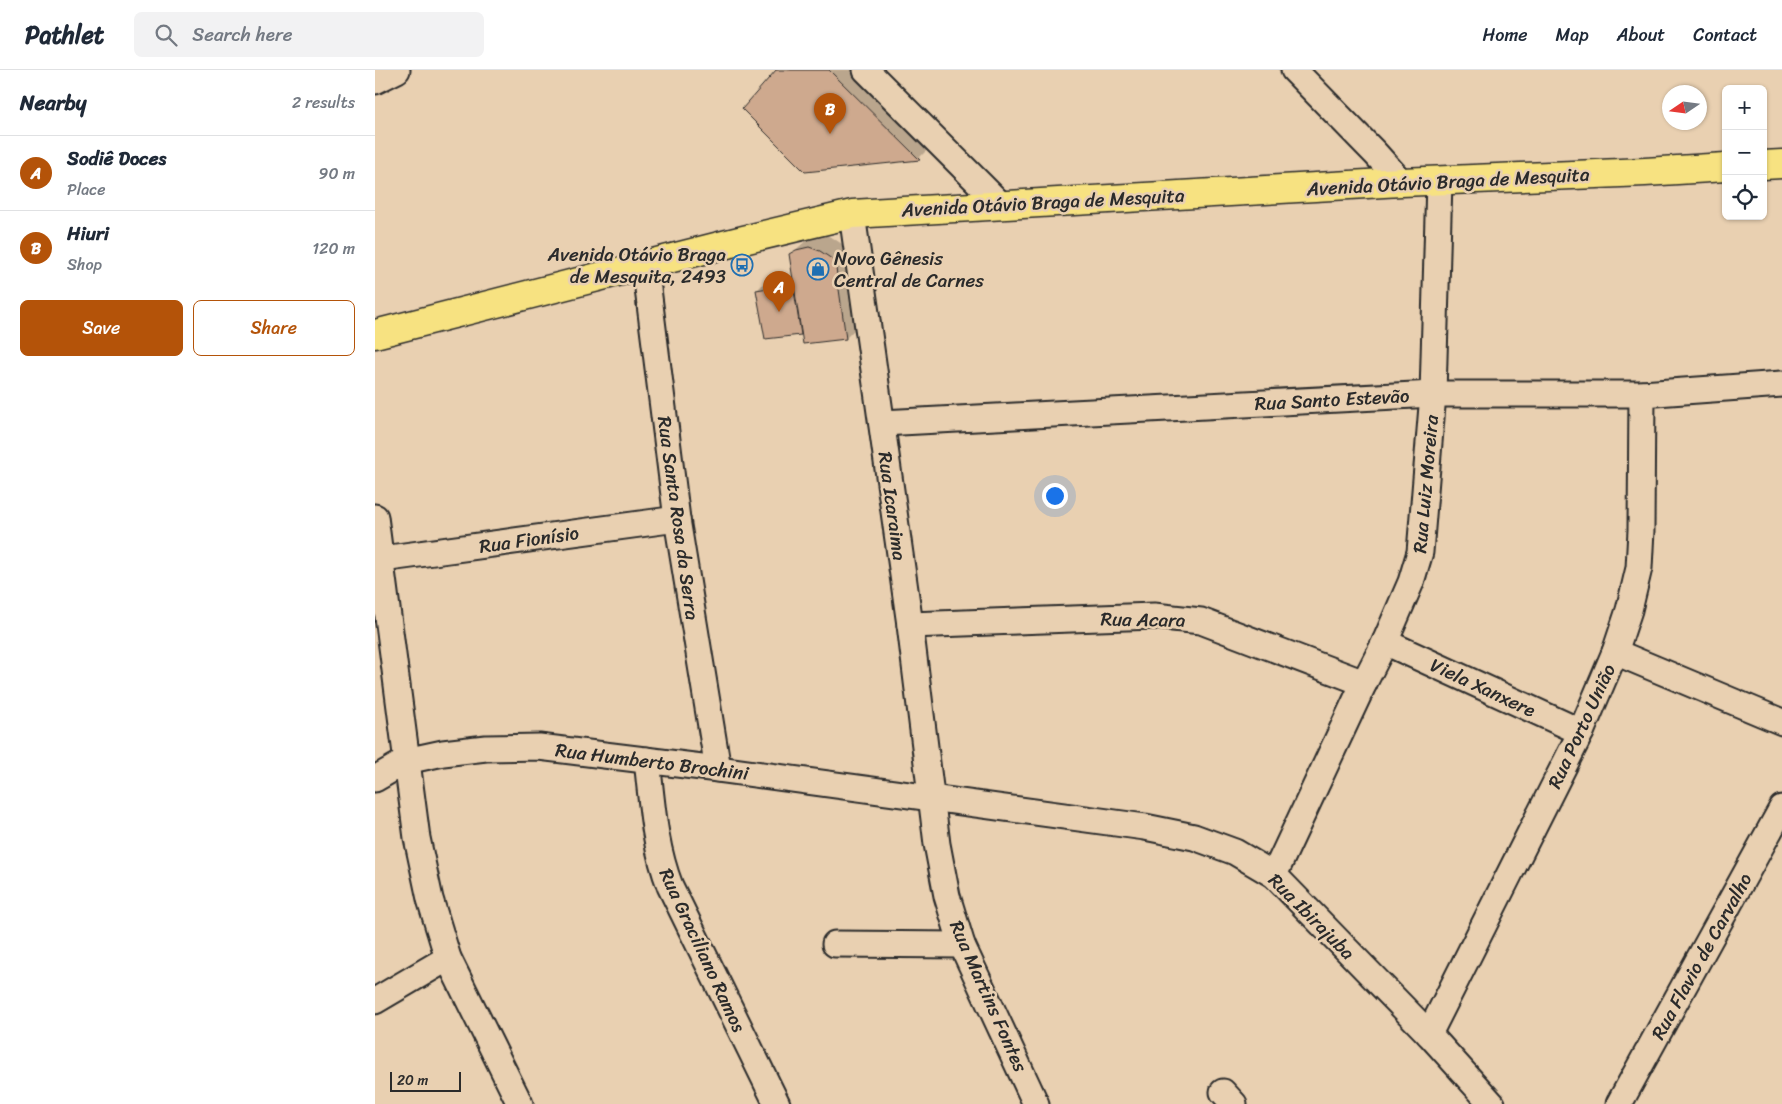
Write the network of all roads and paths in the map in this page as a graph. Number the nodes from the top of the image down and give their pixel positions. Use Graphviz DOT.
graph roads {
  1 [pos="397,70"];
  2 [pos="866,70"];
  3 [pos="1294,70"];
  4 [pos="375,81"];
  5 [pos="1782,164"];
  6 [pos="1767,165"];
  7 [pos="1722,167"];
  8 [pos="1439,181"];
  9 [pos="1401,182"];
  10 [pos="1000,204"];
  11 [pos="852,214"];
  12 [pos="645,265"];
  13 [pos="375,334"];
  14 [pos="1782,384"];
  15 [pos="1433,394"];
  16 [pos="1642,394"];
  17 [pos="882,423"];
  18 [pos="375,517"];
  19 [pos="677,519"];
  20 [pos="382,559"];
  21 [pos="910,625"];
  22 [pos="1385,642"];
  23 [pos="1615,652"];
  24 [pos="1364,683"];
  25 [pos="1782,722"];
  26 [pos="1581,732"];
  27 [pos="647,760"];
  28 [pos="406,761"];
  29 [pos="718,769"];
  30 [pos="375,779"];
  31 [pos="932,798"];
  32 [pos="1782,808"];
  33 [pos="1274,875"];
  34 [pos="835,944"];
  35 [pos="962,945"];
  36 [pos="448,958"];
  37 [pos="375,1001"];
  38 [pos="1429,1034"];
  39 [pos="520,1104"];
  40 [pos="777,1104"];
  41 [pos="1036,1104"];
  42 [pos="1491,1104"];
  43 [pos="1619,1104"];
  1 -- 4 [label="street"];
  2 -- 10 [label="street"];
  3 -- 9 [label="street"];
  5 -- 6 [label="main road"];
  7 -- 8 [label="main road, Avenida Otávio Braga de Mesquita"];
  8 -- 9 [label="main road, Avenida Otávio Braga de Mesquita"];
  8 -- 15 [label="street, Rua Luiz Moreira"];
  9 -- 10 [label="main road, Avenida Otávio Braga de Mesquita"];
  10 -- 11 [label="main road, Avenida Otávio Braga de Mesquita"];
  11 -- 12 [label="main road, Avenida Otávio Braga de Mesquita"];
  11 -- 17 [label="street, Rua Icaraima"];
  12 -- 13 [label="main road, Avenida Otávio Braga de Mesquita"];
  12 -- 19 [label="street, Rua Santa Rosa da Serra"];
  14 -- 16 [label="street, Rua Santo Estevão"];
  15 -- 16 [label="street, Rua Santo Estevão"];
  15 -- 17 [label="street, Rua Santo Estevão"];
  15 -- 22 [label="street, Rua Luiz Moreira"];
  16 -- 23 [label="street, Rua Porto União"];
  17 -- 21 [label="street, Rua Icaraima"];
  18 -- 20 [label="street"];
  19 -- 20 [label="street, Rua Fionísio"];
  19 -- 29 [label="street, Rua Santa Rosa da Serra"];
  20 -- 28 [label="street"];
  21 -- 24 [label="street, Rua Acara"];
  21 -- 31 [label="street, Rua Icaraima"];
  22 -- 24 [label="street, Rua Luiz Moreira"];
  22 -- 26 [label="street, Viela Xanxere"];
  23 -- 25 [label="street"];
  23 -- 26 [label="street, Rua Porto União"];
  24 -- 33 [label="street, Rua Luiz Moreira"];
  26 -- 38 [label="street, Rua Porto União"];
  27 -- 28 [label="street, Rua Humberto Brochini"];
  27 -- 29 [label="street, Rua Humberto Brochini"];
  27 -- 40 [label="street, Rua Graciliano Ramos"];
  28 -- 30 [label="street, Rua Humberto Brochini"];
  28 -- 36 [label="street"];
  29 -- 31 [label="street, Rua Humberto Brochini"];
  31 -- 33 [label="street, Rua Ibirajuba"];
  31 -- 35 [label="street, Rua Martins Fontes"];
  32 -- 43 [label="street, Rua Flavio de Carvalho"];
  33 -- 38 [label="street, Rua Ibirajuba"];
  34 -- 35 [label="street"];
  35 -- 41 [label="street, Rua Martins Fontes"];
  36 -- 37 [label="street"];
  36 -- 39 [label="street"];
  38 -- 42 [label="street, Rua Ibirajuba"];
}
